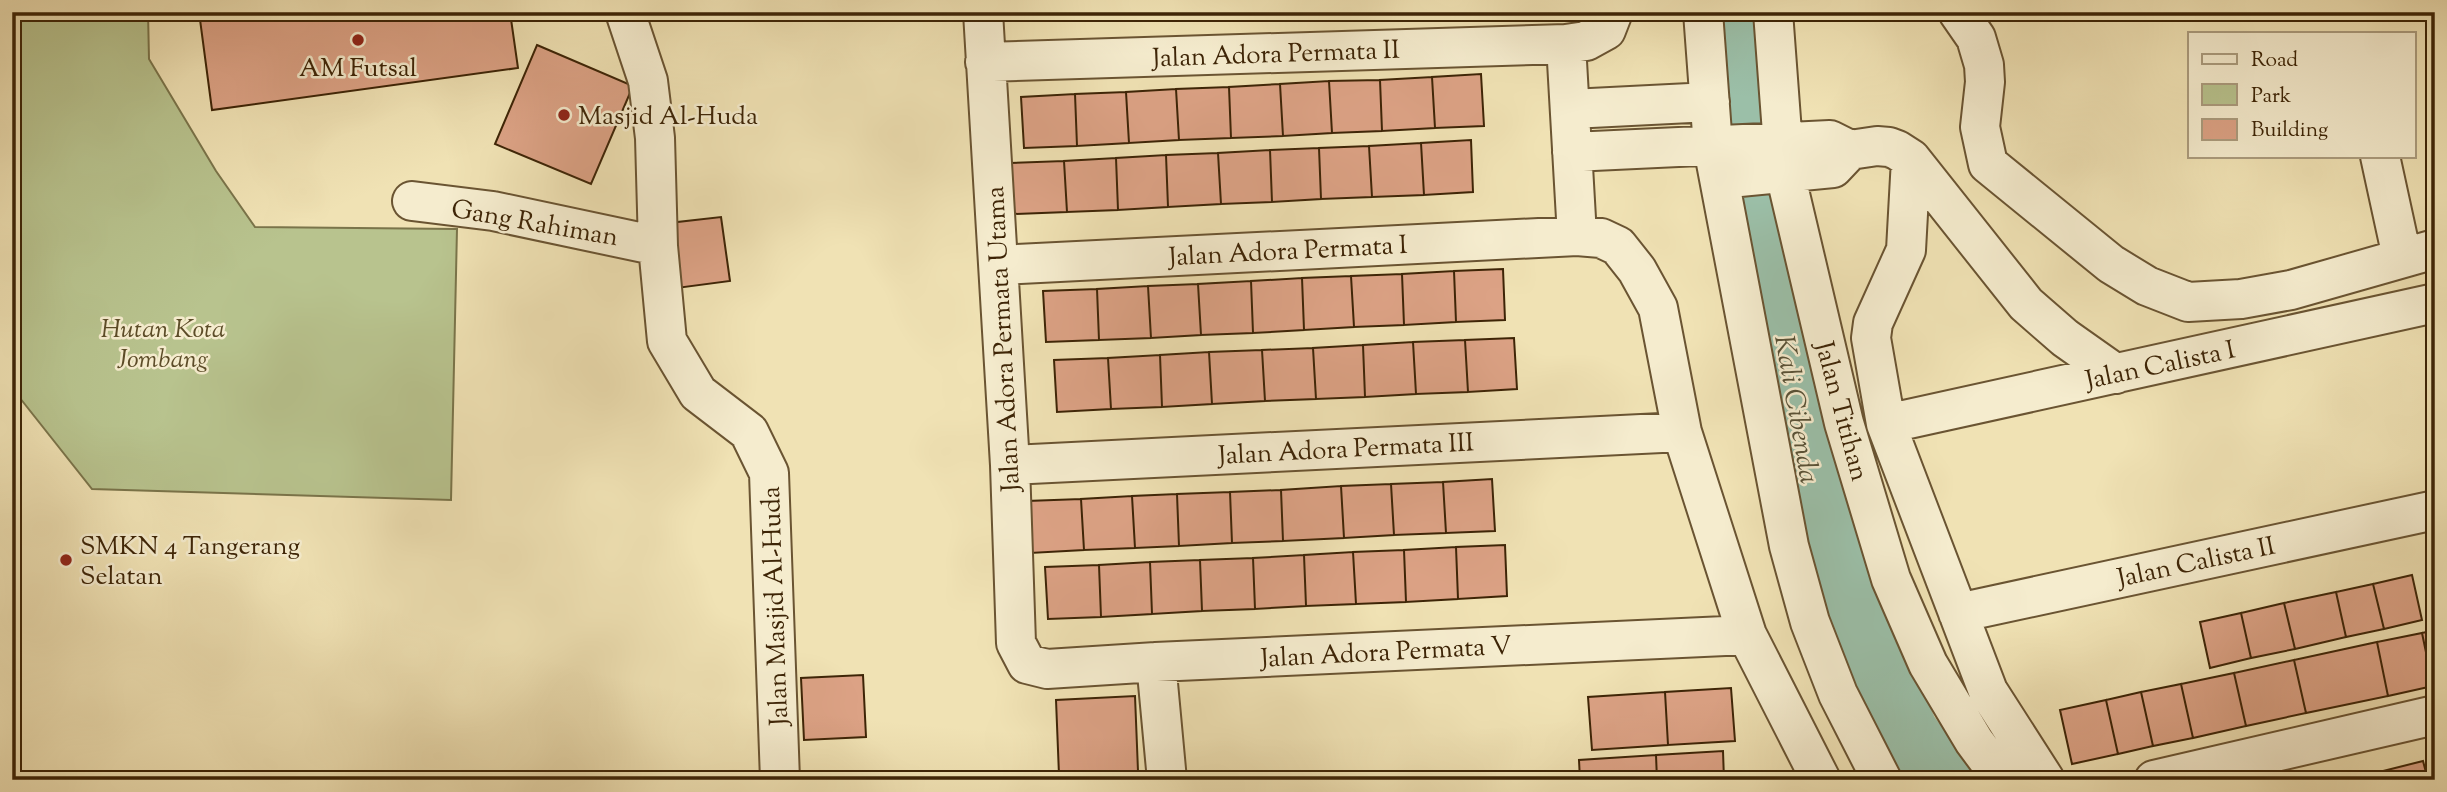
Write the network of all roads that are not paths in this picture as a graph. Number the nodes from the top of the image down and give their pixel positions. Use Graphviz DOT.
graph roads {
  1 [pos="625,12"];
  2 [pos="983,12"];
  3 [pos="1613,12"];
  4 [pos="1703,12"];
  5 [pos="1773,12"];
  6 [pos="1958,12"];
  7 [pos="1566,44"];
  8 [pos="985,62"];
  9 [pos="1710,102"];
  10 [pos="1571,109"];
  11 [pos="1572,152"];
  12 [pos="2381,158"];
  13 [pos="1779,159"];
  14 [pos="1911,159"];
  15 [pos="1721,163"];
  16 [pos="412,201"];
  17 [pos="1577,236"];
  18 [pos="658,246"];
  19 [pos="2418,253"];
  20 [pos="999,265"];
  21 [pos="2435,303"];
  22 [pos="2116,374"];
  23 [pos="1886,424"];
  24 [pos="1682,432"];
  25 [pos="1010,465"];
  26 [pos="2435,510"];
  27 [pos="1958,613"];
  28 [pos="1747,635"];
  29 [pos="1156,662"];
  30 [pos="1027,664"];
  31 [pos="2435,715"];
  32 [pos="780,780"];
  33 [pos="1167,780"];
  34 [pos="1821,780"];
  35 [pos="1882,780"];
  36 [pos="2003,780"];
  37 [pos="2045,780"];
  38 [pos="2154,780"];
  1 -- 18 [label="street, Jalan Masjid Al-Huda"];
  2 -- 8 [label="street, Jalan Adora Permata Utama"];
  3 -- 7 [label="street, Jalan Adora Permata II"];
  4 -- 9 [label="street"];
  5 -- 13 [label="street, Jalan Titihan"];
  6 -- 19 [label="street"];
  7 -- 8 [label="street, Jalan Adora Permata II"];
  7 -- 10 [label="street"];
  8 -- 20 [label="street, Jalan Adora Permata Utama"];
  9 -- 10 [label="street"];
  9 -- 15 [label="street"];
  10 -- 11 [label="street"];
  11 -- 15 [label="street"];
  11 -- 17 [label="street"];
  12 -- 19 [label="street"];
  13 -- 14 [label="street"];
  13 -- 15 [label="street"];
  13 -- 36 [label="street, Jalan Titihan"];
  14 -- 22 [label="street"];
  14 -- 23 [label="street"];
  15 -- 35 [label="street"];
  16 -- 18 [label="street, Gang Rahiman"];
  17 -- 20 [label="street, Jalan Adora Permata I"];
  17 -- 24 [label="street"];
  18 -- 32 [label="street, Jalan Masjid Al-Huda"];
  20 -- 25 [label="street, Jalan Adora Permata Utama"];
  21 -- 22 [label="street, Jalan Calista I"];
  22 -- 23 [label="street, Jalan Calista I"];
  23 -- 27 [label="street"];
  24 -- 25 [label="street, Jalan Adora Permata III"];
  24 -- 28 [label="street"];
  25 -- 30 [label="street, Jalan Adora Permata Utama"];
  26 -- 27 [label="street, Jalan Calista II"];
  27 -- 37 [label="street"];
  28 -- 29 [label="street, Jalan Adora Permata V"];
  28 -- 34 [label="street"];
  29 -- 30 [label="street, Jalan Adora Permata V"];
  29 -- 33 [label="street"];
  31 -- 38 [label="street"];
}
